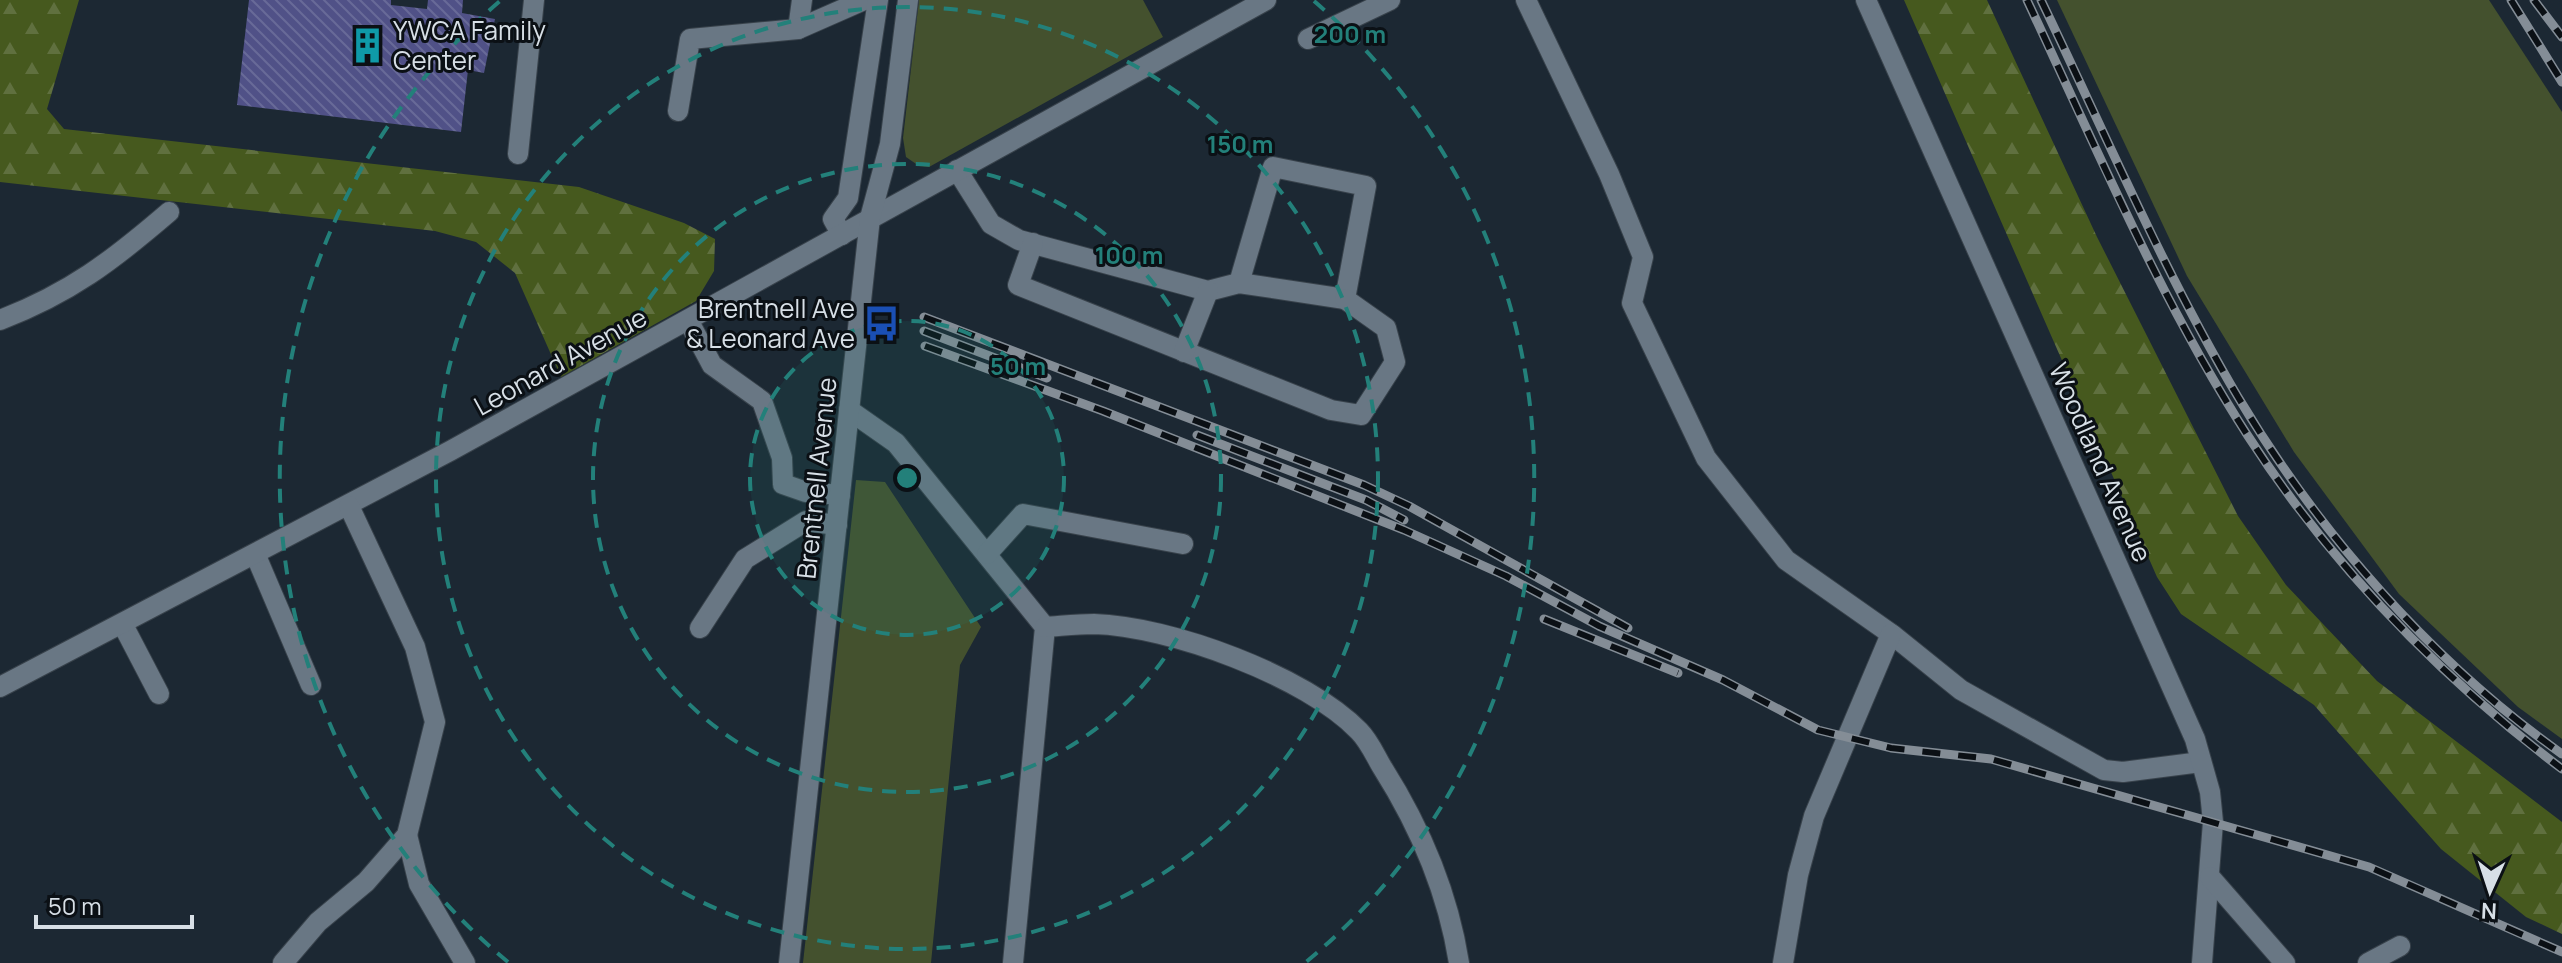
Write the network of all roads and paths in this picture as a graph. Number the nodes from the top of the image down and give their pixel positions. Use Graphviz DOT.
graph roads {
  1 [pos="534,0"];
  2 [pos="802,0"];
  3 [pos="864,0"];
  4 [pos="878,0"];
  5 [pos="908,0"];
  6 [pos="1266,0"];
  7 [pos="1390,0"];
  8 [pos="1526,0"];
  9 [pos="1866,0"];
  10 [pos="798,29"];
  11 [pos="1308,39"];
  12 [pos="678,111"];
  13 [pos="857,139"];
  14 [pos="890,144"];
  15 [pos="518,154"];
  16 [pos="957,170"];
  17 [pos="169,212"];
  18 [pos="870,218"];
  19 [pos="842,235"];
  20 [pos="1033,243"];
  21 [pos="1239,283"];
  22 [pos="1208,291"];
  23 [pos="1345,299"];
  24 [pos="0,320"];
  25 [pos="688,320"];
  26 [pos="1184,352"];
  27 [pos="849,410"];
  28 [pos="840,495"];
  29 [pos="349,506"];
  30 [pos="837,525"];
  31 [pos="1183,544"];
  32 [pos="987,554"];
  33 [pos="256,556"];
  34 [pos="123,625"];
  35 [pos="1045,627"];
  36 [pos="700,628"];
  37 [pos="1891,634"];
  38 [pos="311,685"];
  39 [pos="0,687"];
  40 [pos="159,694"];
  41 [pos="2201,762"];
  42 [pos="407,835"];
  43 [pos="2210,877"];
  44 [pos="2400,946"];
  45 [pos="283,963"];
  46 [pos="465,963"];
  47 [pos="789,963"];
  48 [pos="1013,963"];
  49 [pos="1459,963"];
  50 [pos="1783,963"];
  51 [pos="2202,963"];
  52 [pos="2285,963"];
  53 [pos="2368,963"];
  1 -- 15 [label="street"];
  2 -- 10 [label="street"];
  3 -- 10 [label="street"];
  4 -- 13 [label="street"];
  5 -- 14 [label="street, Brentnell Avenue"];
  6 -- 16 [label="street, Leonard Avenue"];
  7 -- 11 [label="street"];
  8 -- 37 [label="street"];
  9 -- 41 [label="street, Woodland Avenue"];
  10 -- 12 [label="street"];
  13 -- 14 [label="street"];
  13 -- 19 [label="street"];
  14 -- 18 [label="street, Brentnell Avenue"];
  16 -- 18 [label="street, Leonard Avenue"];
  16 -- 20 [label="street"];
  17 -- 24 [label="street"];
  18 -- 19 [label="street, Leonard Avenue"];
  18 -- 27 [label="street, Brentnell Avenue"];
  19 -- 25 [label="street, Leonard Avenue"];
  20 -- 22 [label="street"];
  20 -- 26 [label="street"];
  21 -- 22 [label="street"];
  21 -- 23 [label="street"];
  21 -- 23 [label="street"];
  22 -- 26 [label="street"];
  23 -- 26 [label="street"];
  25 -- 28 [label="street"];
  25 -- 29 [label="street, Leonard Avenue"];
  27 -- 28 [label="street, Brentnell Avenue"];
  27 -- 32 [label="street"];
  28 -- 30 [label="street, Brentnell Avenue"];
  29 -- 33 [label="street, Leonard Avenue"];
  29 -- 42 [label="street"];
  30 -- 36 [label="street"];
  30 -- 47 [label="street, Brentnell Avenue"];
  31 -- 32 [label="street"];
  32 -- 35 [label="street"];
  33 -- 34 [label="street, Leonard Avenue"];
  33 -- 38 [label="street"];
  34 -- 39 [label="street, Leonard Avenue"];
  34 -- 40 [label="street"];
  35 -- 48 [label="street"];
  35 -- 49 [label="street"];
  37 -- 41 [label="street"];
  37 -- 50 [label="street"];
  41 -- 43 [label="street, Woodland Avenue"];
  42 -- 45 [label="street"];
  42 -- 46 [label="street"];
  43 -- 51 [label="street, Woodland Avenue"];
  43 -- 52 [label="street"];
  44 -- 53 [label="street"];
}
